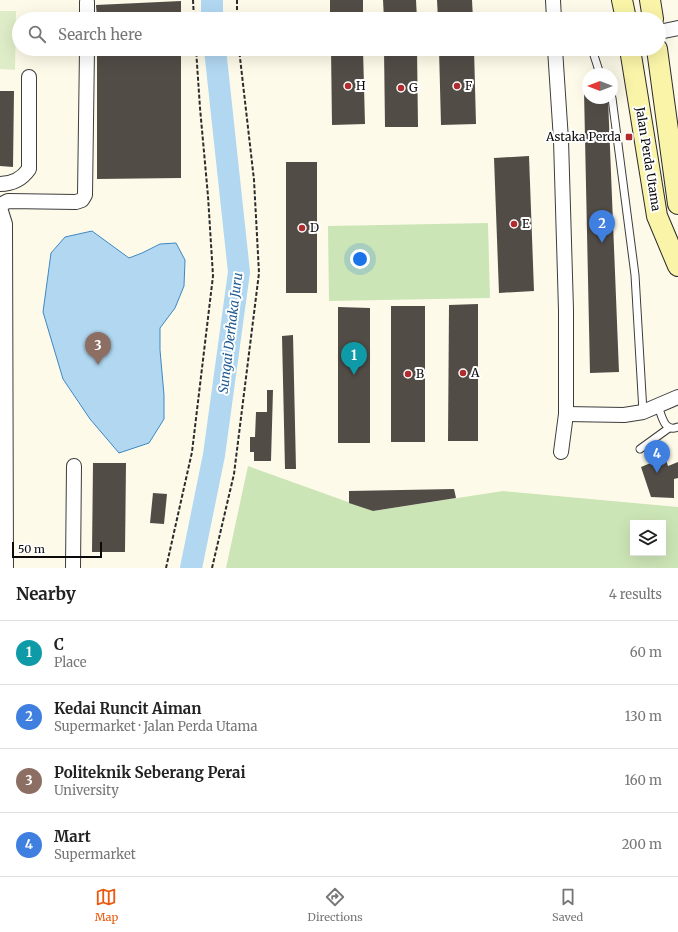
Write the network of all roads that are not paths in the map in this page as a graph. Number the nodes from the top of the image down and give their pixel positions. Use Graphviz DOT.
graph roads {
  1 [pos="553,0"];
  2 [pos="622,0"];
  3 [pos="650,0"];
  4 [pos="87,2"];
  5 [pos="87,12"];
  6 [pos="554,12"];
  7 [pos="625,12"];
  8 [pos="652,12"];
  9 [pos="678,28"];
  10 [pos="666,31"];
  11 [pos="86,56"];
  12 [pos="555,56"];
  13 [pos="594,56"];
  14 [pos="631,56"];
  15 [pos="658,56"];
  16 [pos="598,68"];
  17 [pos="29,77"];
  18 [pos="613,104"];
  19 [pos="0,184"];
  20 [pos="678,204"];
  21 [pos="0,205"];
  22 [pos="0,208"];
  23 [pos="678,266"];
  24 [pos="678,397"];
  25 [pos="658,406"];
  26 [pos="643,412"];
  27 [pos="566,414"];
  28 [pos="678,427"];
  29 [pos="669,428"];
  30 [pos="640,449"];
  31 [pos="561,452"];
  32 [pos="74,466"];
  33 [pos="6,568"];
  34 [pos="73,568"];
  1 -- 6 [label="street"];
  2 -- 7 [label="street"];
  3 -- 8 [label="street"];
  4 -- 5 [label="street"];
  9 -- 10 [label="street"];
  11 -- 21 [label="street"];
  12 -- 27 [label="street"];
  13 -- 16 [label="lane"];
  14 -- 23 [label="street, Jalan Perda Utama"];
  15 -- 20 [label="street, Jalan Perda Utama"];
  17 -- 19 [label="street"];
  18 -- 26 [label="lane"];
  22 -- 33 [label="street"];
  24 -- 25 [label="street"];
  25 -- 26 [label="street"];
  25 -- 29 [label="lane"];
  26 -- 27 [label="street"];
  27 -- 31 [label="street"];
  28 -- 29 [label="lane"];
  29 -- 30 [label="lane"];
  32 -- 34 [label="street"];
}
